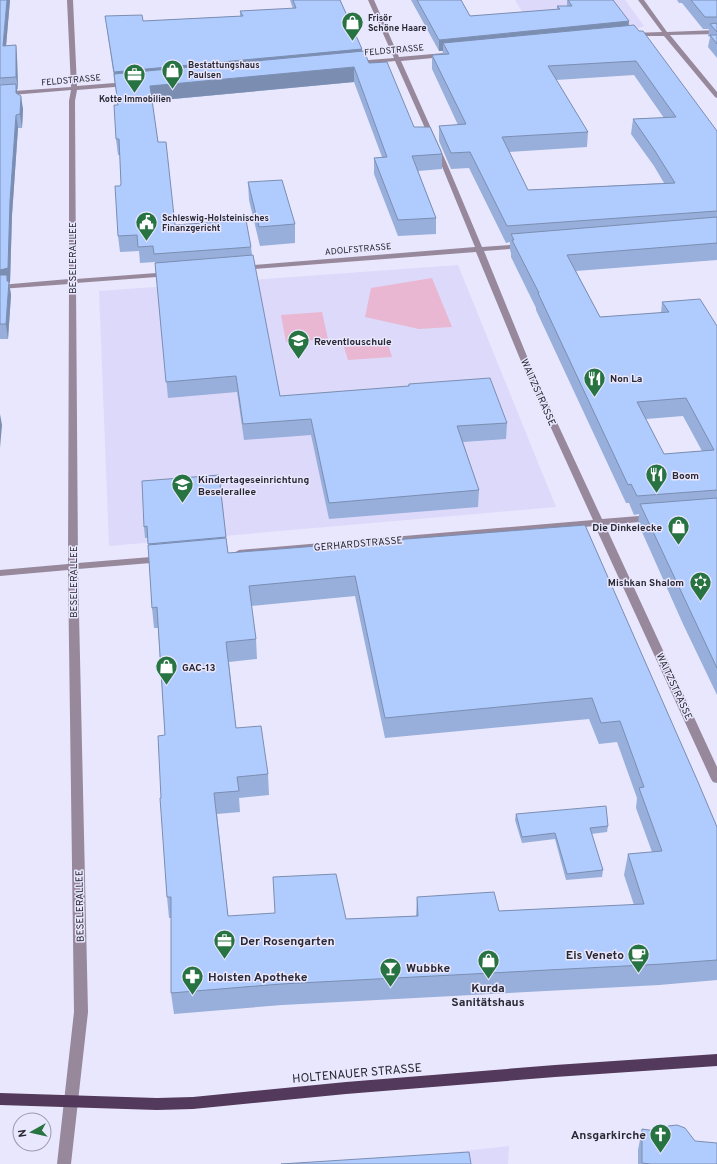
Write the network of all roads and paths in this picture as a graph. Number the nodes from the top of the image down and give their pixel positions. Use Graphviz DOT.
graph roads {
  1 [pos="70,0"];
  2 [pos="371,0"];
  3 [pos="641,0"];
  4 [pos="717,32"];
  5 [pos="666,34"];
  6 [pos="625,36"];
  7 [pos="448,54"];
  8 [pos="398,59"];
  9 [pos="351,63"];
  10 [pos="134,83"];
  11 [pos="74,89"];
  12 [pos="0,94"];
  13 [pos="717,96"];
  14 [pos="532,245"];
  15 [pos="478,249"];
  16 [pos="234,269"];
  17 [pos="177,273"];
  18 [pos="72,281"];
  19 [pos="0,287"];
  20 [pos="662,517"];
  21 [pos="599,522"];
  22 [pos="232,553"];
  23 [pos="176,558"];
  24 [pos="72,567"];
  25 [pos="0,573"];
  26 [pos="717,779"];
  27 [pos="717,1060"];
  28 [pos="0,1099"];
  29 [pos="72,1100"];
  30 [pos="64,1164"];
  1 -- 11 [label="street, BESELERALLEE"];
  2 -- 8 [label="street, WAITZSTRASSE"];
  3 -- 5 [label="street"];
  4 -- 5 [label="street"];
  5 -- 6 [label="street"];
  5 -- 13 [label="street"];
  7 -- 8 [label="street, FELDSTRASSE"];
  8 -- 9 [label="street, FELDSTRASSE"];
  8 -- 15 [label="street, WAITZSTRASSE"];
  10 -- 11 [label="street, FELDSTRASSE"];
  11 -- 12 [label="street, FELDSTRASSE"];
  11 -- 18 [label="street, BESELERALLEE"];
  14 -- 15 [label="street, ADOLFSTRASSE"];
  15 -- 16 [label="street, ADOLFSTRASSE"];
  15 -- 21 [label="street, WAITZSTRASSE"];
  17 -- 18 [label="street"];
  18 -- 19 [label="street"];
  18 -- 24 [label="street, BESELERALLEE"];
  20 -- 21 [label="street, GERHARDSTRASSE"];
  21 -- 22 [label="street, GERHARDSTRASSE"];
  21 -- 26 [label="street, WAITZSTRASSE"];
  23 -- 24 [label="street"];
  24 -- 25 [label="street"];
  24 -- 29 [label="street, BESELERALLEE"];
  27 -- 29 [label="main road, HOLTENAUER STRASSE"];
  28 -- 29 [label="main road, HOLTENAUER STRASSE"];
  29 -- 30 [label="street, BESELERALLEE"];
}
